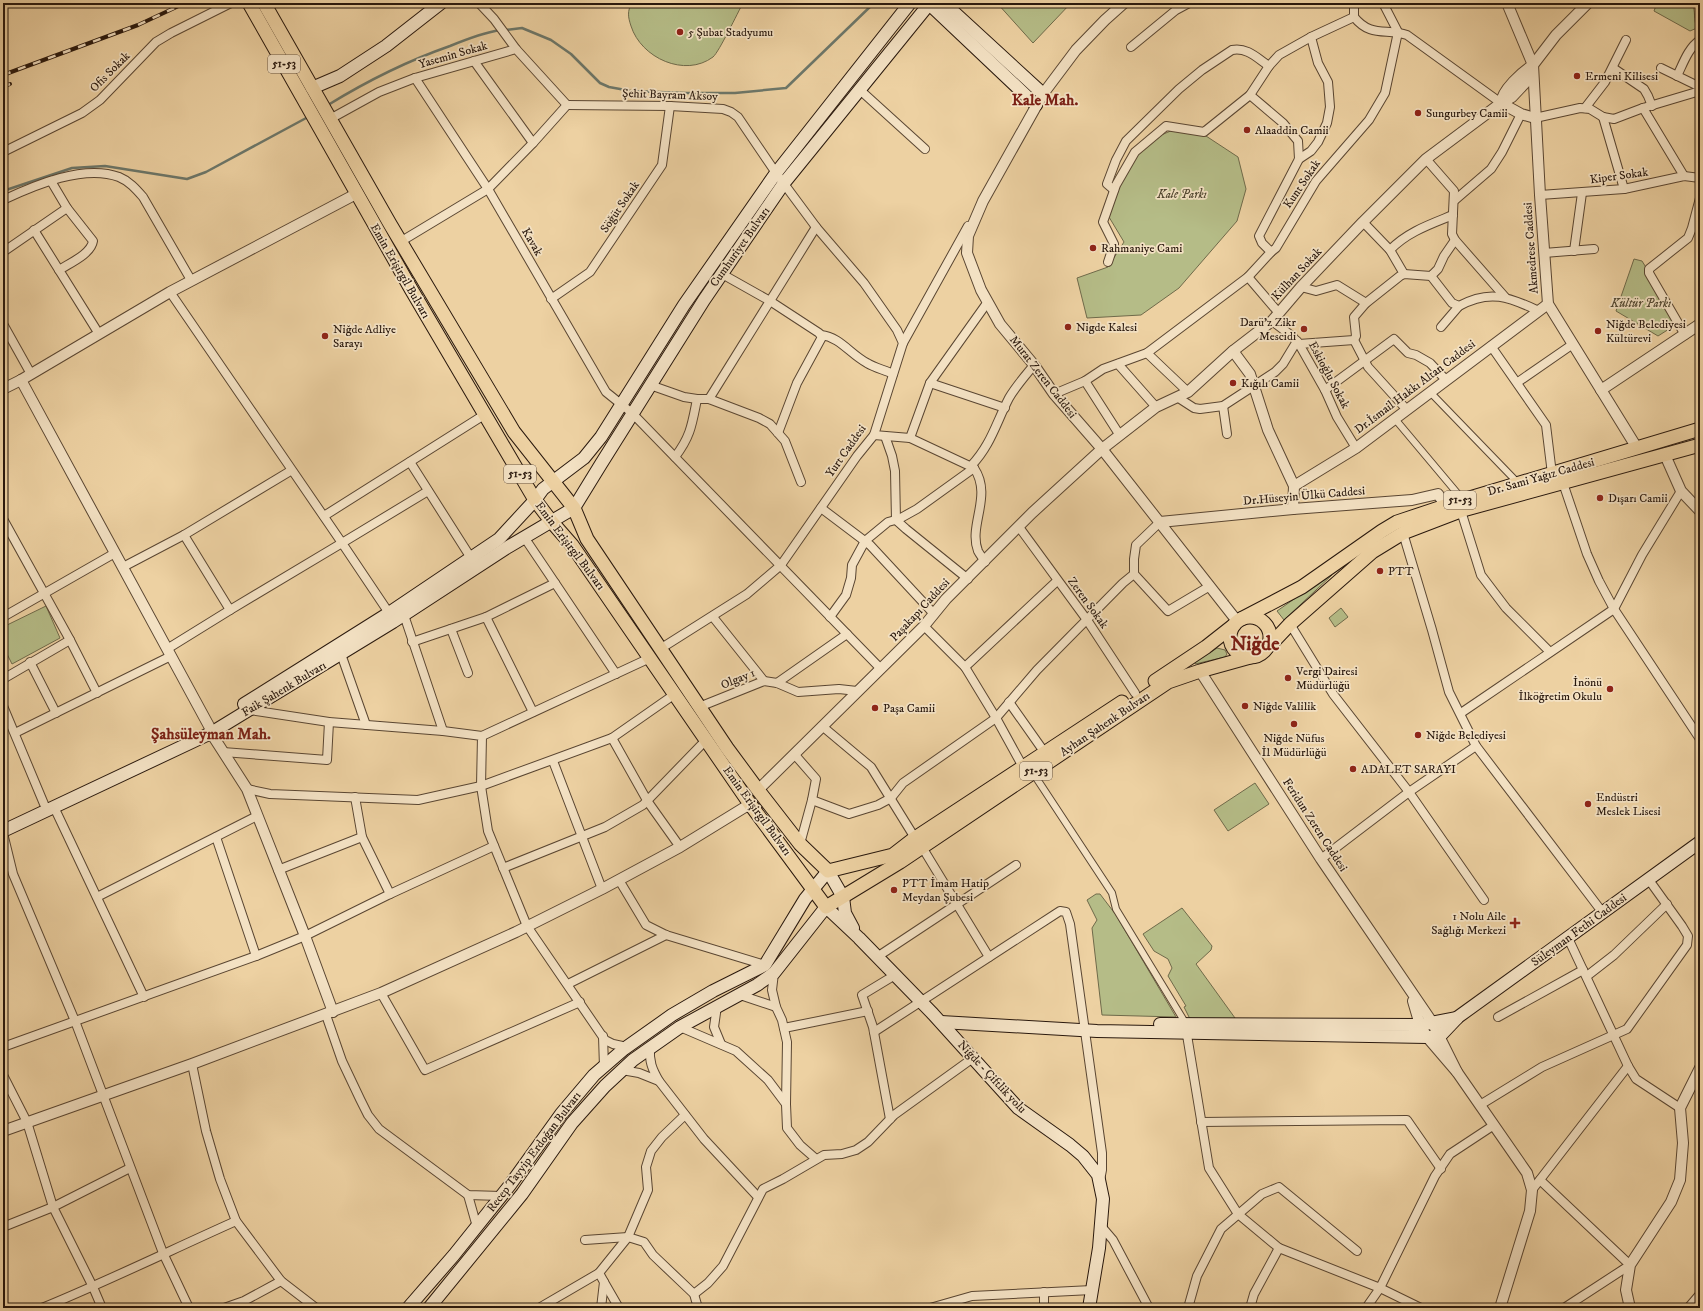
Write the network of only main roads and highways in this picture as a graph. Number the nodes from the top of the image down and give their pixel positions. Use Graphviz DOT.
graph roads {
  1 [pos="249,3"];
  2 [pos="264,3"];
  3 [pos="441,3"];
  4 [pos="910,3"];
  5 [pos="944,3"];
  6 [pos="929,4"];
  7 [pos="312,88"];
  8 [pos="1043,94"];
  9 [pos="1036,105"];
  10 [pos="1700,429"];
  11 [pos="1700,445"];
  12 [pos="554,481"];
  13 [pos="536,500"];
  14 [pos="1462,505"];
  15 [pos="574,508"];
  16 [pos="551,521"];
  17 [pos="1238,622"];
  18 [pos="1258,654"];
  19 [pos="210,729"];
  20 [pos="1028,770"];
  21 [pos="49,805"];
  22 [pos="3,823"];
  23 [pos="3,832"];
  24 [pos="919,842"];
  25 [pos="1700,842"];
  26 [pos="828,871"];
  27 [pos="813,889"];
  28 [pos="843,897"];
  29 [pos="826,907"];
  30 [pos="859,938"];
  31 [pos="935,1016"];
  32 [pos="1458,1017"];
  33 [pos="1186,1029"];
  34 [pos="408,1308"];
  35 [pos="429,1308"];
  36 [pos="1089,1308"];
  1 -- 13 [label="main road, Emin Erişirgil Bulvarı / 51-53"];
  2 -- 7 [label="main road, 51-53"];
  3 -- 7 [label="main road"];
  4 -- 12 [label="main road, Cumhuriyet Bulvarı"];
  5 -- 8 [label="main road"];
  6 -- 9 [label="main road"];
  6 -- 15 [label="main road, Cumhuriyet Bulvarı"];
  7 -- 12 [label="main road, Emin Erişirgil Bulvarı / 51-53"];
  10 -- 14 [label="main road, Dr. Sami Yağız Caddesi / 51-53"];
  11 -- 14 [label="main road, Dr. Sami Yağız Caddesi / 51-53"];
  12 -- 13 [label="main road, Cumhuriyet Bulvarı"];
  12 -- 15 [label="main road, Emin Erişirgil Bulvarı / 51-53"];
  13 -- 16 [label="main road, Emin Erişirgil Bulvarı / 51-53"];
  13 -- 19 [label="main road, Faik Şahenk Bulvarı"];
  14 -- 17 [label="main road, Dr. Sami Yağız Caddesi / 51-53"];
  14 -- 18 [label="main road, Dr. Sami Yağız Caddesi / 51-53"];
  15 -- 16 [label="main road, Faik Şahenk Bulvarı"];
  15 -- 26 [label="main road, Emin Erişirgil Bulvarı / 51-53"];
  16 -- 19 [label="main road, Faik Şahenk Bulvarı"];
  16 -- 27 [label="main road, Emin Erişirgil Bulvarı / 51-53"];
  17 -- 18 [label="main road"];
  17 -- 18 [label="main road"];
  17 -- 20 [label="main road, Ayhan Şahenk Bulvarı / 51-53"];
  18 -- 20 [label="main road, Ayhan Şahenk Bulvarı / 51-53"];
  19 -- 21 [label="main road, Faik Şahenk Bulvarı"];
  20 -- 24 [label="main road, Ayhan Şahenk Bulvarı / 51-53"];
  21 -- 22 [label="main road, Faik Şahenk Bulvarı"];
  21 -- 23 [label="main road, Faik Şahenk Bulvarı"];
  24 -- 26 [label="main road, Ayhan Şahenk Bulvarı / 51-53"];
  24 -- 28 [label="main road, Ayhan Şahenk Bulvarı / 51-53"];
  25 -- 32 [label="main road, Süleyman Fethi Caddesi"];
  26 -- 27 [label="main road"];
  26 -- 28 [label="main road"];
  27 -- 29 [label="main road, Emin Erişirgil Bulvarı / 51-53"];
  27 -- 34 [label="main road, Recep Tayyip Erdoğan Bulvarı"];
  28 -- 29 [label="main road, Ayhan Şahenk Bulvarı / 51-53"];
  28 -- 30 [label="main road"];
  29 -- 30 [label="main road"];
  29 -- 35 [label="main road, Recep Tayyip Erdoğan Bulvarı"];
  30 -- 31 [label="main road, Niğde - Çiftlik yolu"];
  31 -- 33 [label="main road"];
  31 -- 36 [label="main road, Niğde - Çiftlik yolu"];
  32 -- 33 [label="main road"];
  32 -- 33 [label="main road"];
}
